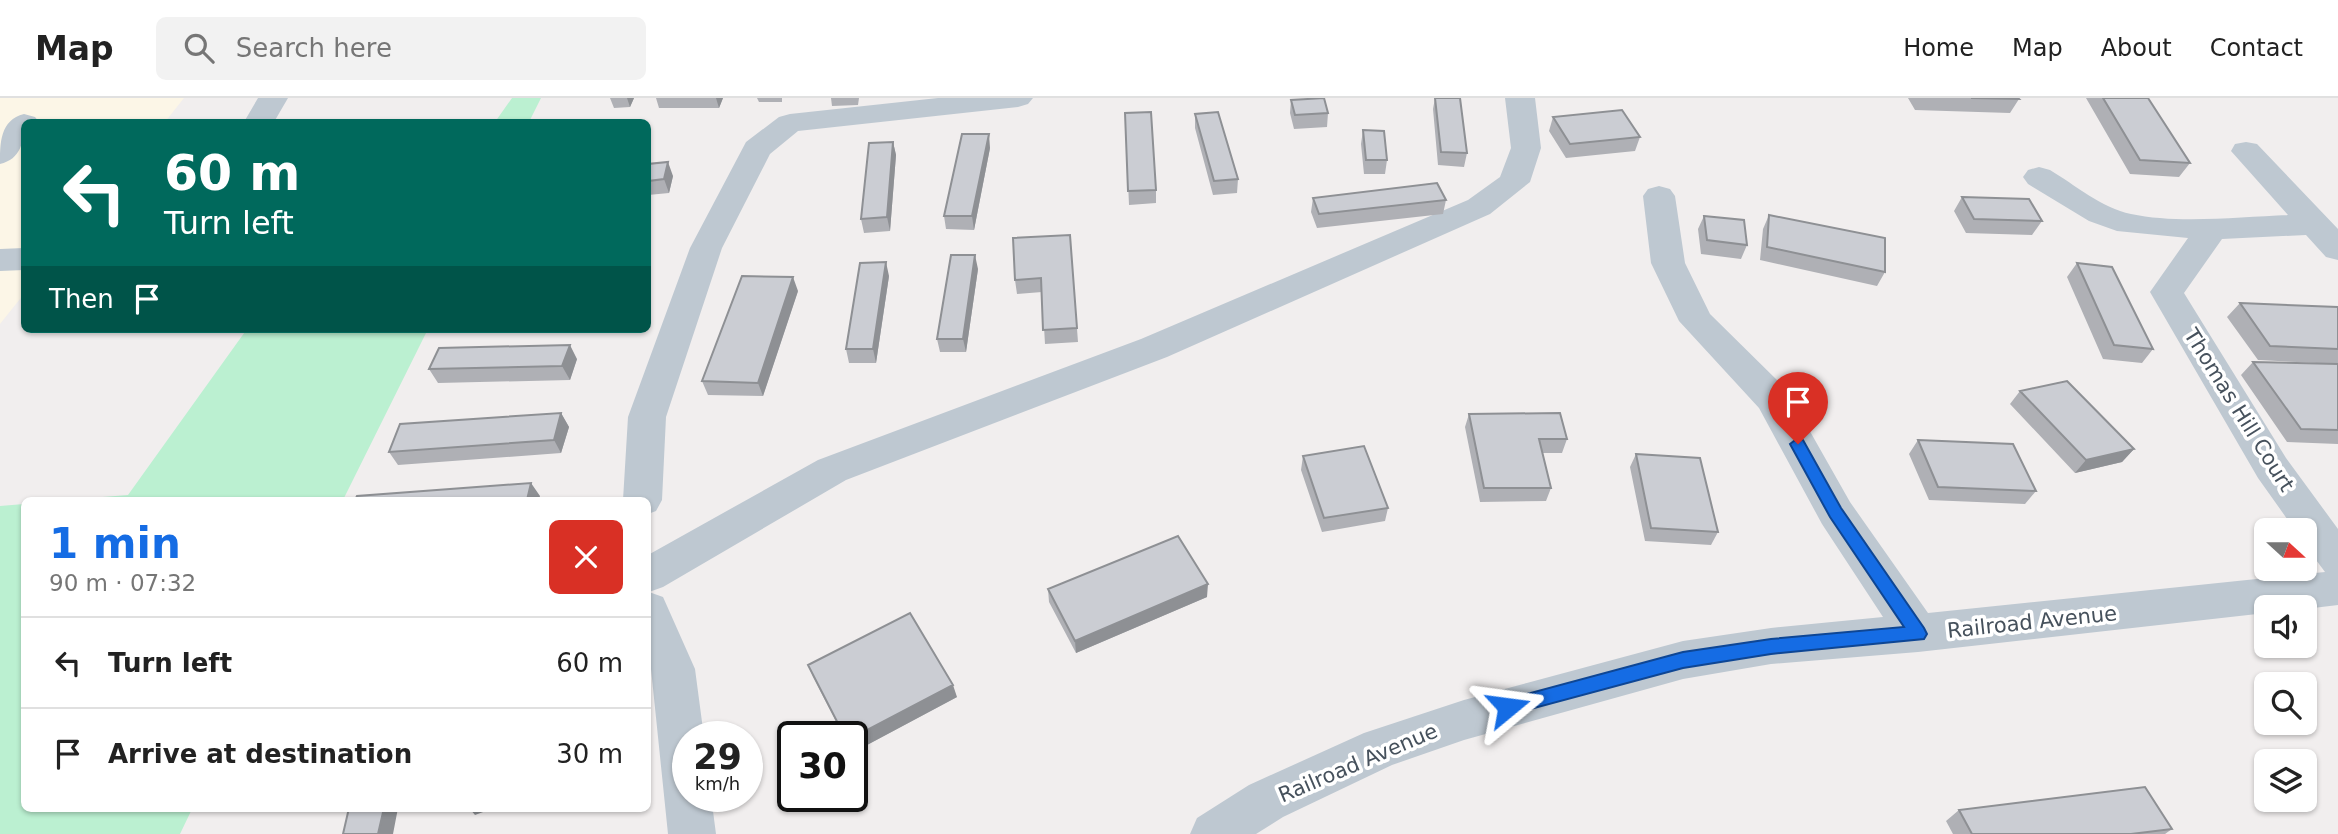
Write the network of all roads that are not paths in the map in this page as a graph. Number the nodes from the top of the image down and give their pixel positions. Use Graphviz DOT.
graph roads {
  1 [pos="43,98"];
  2 [pos="273,98"];
  3 [pos="1018,98"];
  4 [pos="1520,98"];
  5 [pos="28,119"];
  6 [pos="261,119"];
  7 [pos="21,128"];
  8 [pos="2246,151"];
  9 [pos="0,155"];
  10 [pos="2039,177"];
  11 [pos="1659,196"];
  12 [pos="2312,224"];
  13 [pos="2212,229"];
  14 [pos="2338,249"];
  15 [pos="21,259"];
  16 [pos="0,260"];
  17 [pos="642,497"];
  18 [pos="2338,560"];
  19 [pos="651,573"];
  20 [pos="2338,588"];
  21 [pos="651,616"];
  22 [pos="1918,634"];
  23 [pos="679,721"];
  24 [pos="690,812"];
  25 [pos="692,834"];
  26 [pos="1214,834"];
  1 -- 5 [label="street"];
  2 -- 6 [label="street"];
  3 -- 17 [label="street"];
  4 -- 19 [label="street"];
  7 -- 9 [label="street"];
  8 -- 12 [label="street"];
  10 -- 13 [label="street"];
  11 -- 22 [label="street"];
  12 -- 13 [label="street"];
  12 -- 14 [label="street"];
  13 -- 18 [label="street, Thomas Hill Court"];
  15 -- 16 [label="street"];
  20 -- 22 [label="street, Railroad Avenue"];
  21 -- 23 [label="street"];
  22 -- 26 [label="street, Railroad Avenue"];
  24 -- 25 [label="street"];
}
